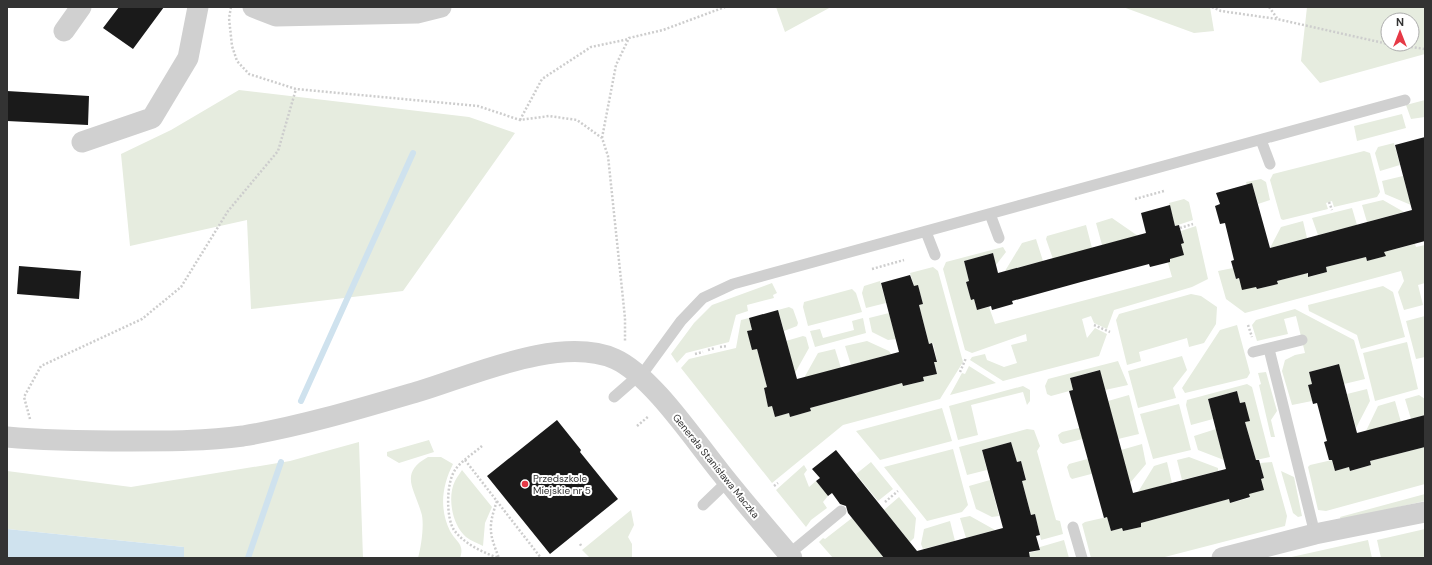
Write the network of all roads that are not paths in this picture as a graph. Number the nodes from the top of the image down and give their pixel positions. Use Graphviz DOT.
graph roads {
  1 [pos="81,7"];
  2 [pos="198,7"];
  3 [pos="253,7"];
  4 [pos="441,7"];
  5 [pos="64,31"];
  6 [pos="1405,100"];
  7 [pos="1261,140"];
  8 [pos="82,142"];
  9 [pos="1270,164"];
  10 [pos="990,214"];
  11 [pos="926,232"];
  12 [pos="999,238"];
  13 [pos="935,255"];
  14 [pos="1302,340"];
  15 [pos="1269,349"];
  16 [pos="1253,352"];
  17 [pos="639,375"];
  18 [pos="614,396"];
  19 [pos="7,437"];
  20 [pos="728,481"];
  21 [pos="703,505"];
  22 [pos="841,511"];
  23 [pos="1425,512"];
  24 [pos="1072,527"];
  25 [pos="1316,534"];
  26 [pos="791,556"];
  27 [pos="1082,558"];
  28 [pos="1222,558"];
  1 -- 5 [label="street"];
  2 -- 8 [label="street"];
  3 -- 4 [label="street"];
  6 -- 7 [label="lane"];
  7 -- 9 [label="lane"];
  7 -- 10 [label="lane"];
  10 -- 11 [label="lane"];
  10 -- 12 [label="lane"];
  11 -- 13 [label="lane"];
  11 -- 17 [label="lane"];
  14 -- 15 [label="lane"];
  15 -- 16 [label="lane"];
  15 -- 25 [label="lane"];
  17 -- 18 [label="lane"];
  17 -- 19 [label="street, Generała Stanisława Maczka"];
  17 -- 20 [label="street, Generała Stanisława Maczka"];
  20 -- 21 [label="lane"];
  20 -- 26 [label="street, Generała Stanisława Maczka"];
  22 -- 26 [label="lane"];
  23 -- 25 [label="street"];
  24 -- 27 [label="lane"];
  25 -- 28 [label="street"];
}
